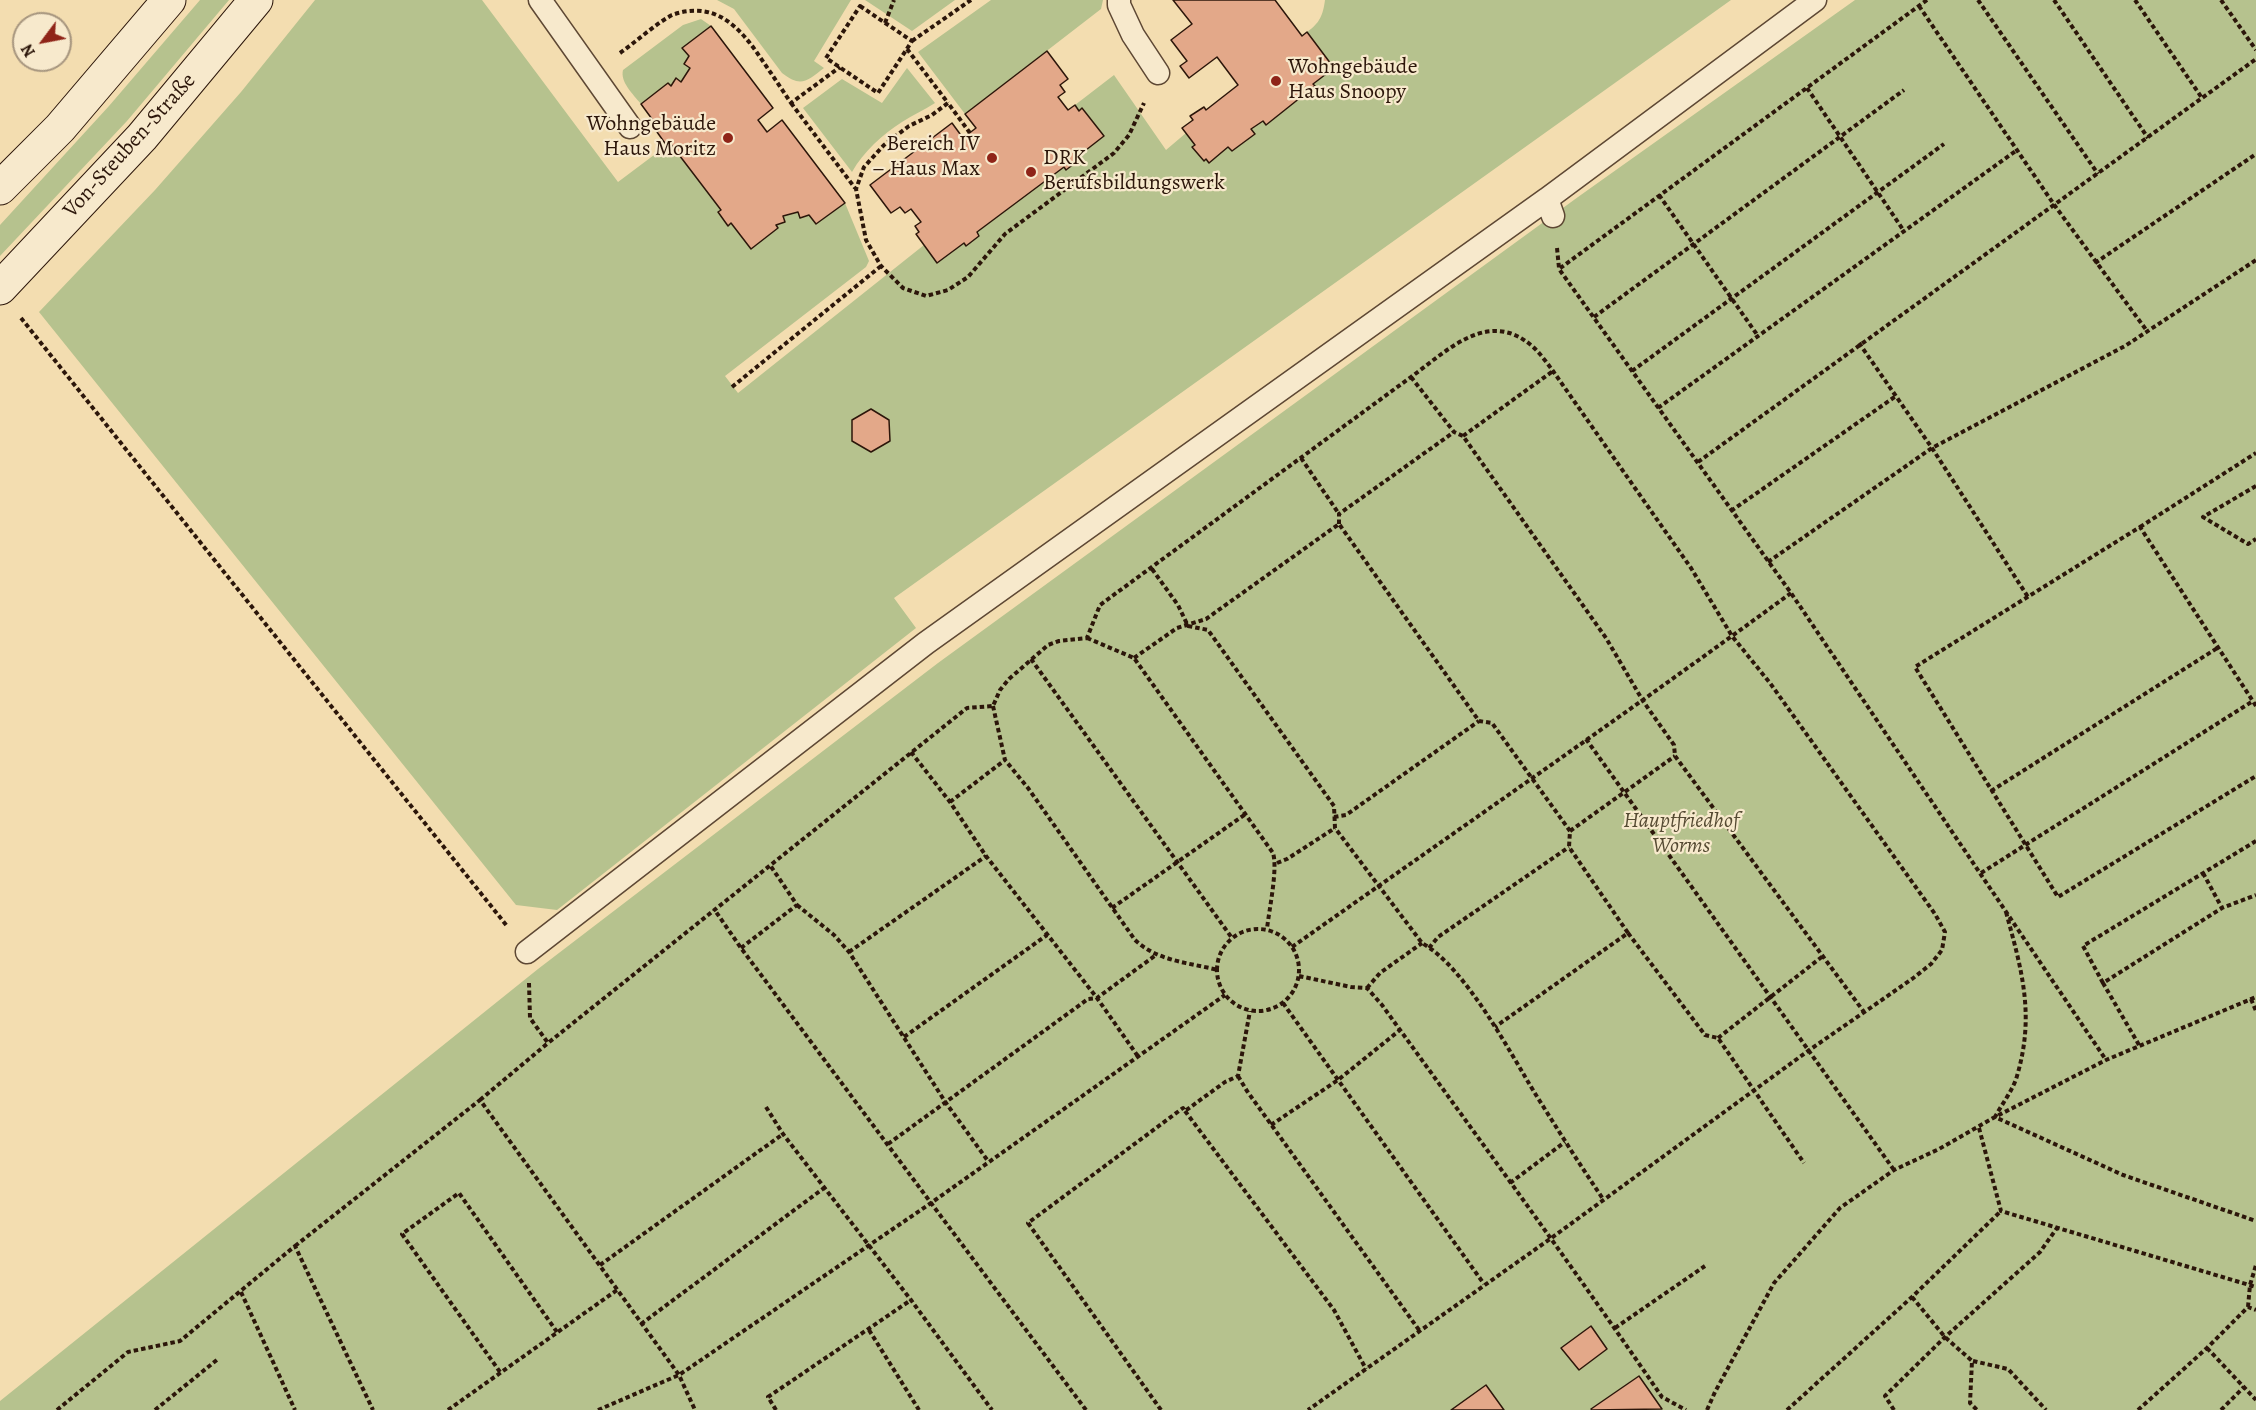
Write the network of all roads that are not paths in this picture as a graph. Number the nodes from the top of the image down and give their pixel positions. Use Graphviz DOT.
graph roads {
  1 [pos="169,0"];
  2 [pos="256,0"];
  3 [pos="540,0"];
  4 [pos="1119,0"];
  5 [pos="1815,0"];
  6 [pos="1158,73"];
  7 [pos="630,127"];
  8 [pos="0,188"];
  9 [pos="0,288"];
  10 [pos="527,951"];
  1 -- 8 [label="street"];
  2 -- 9 [label="street, Von-Steuben-Straße"];
  3 -- 7 [label="lane"];
  4 -- 6 [label="lane"];
  5 -- 10 [label="lane"];
}
